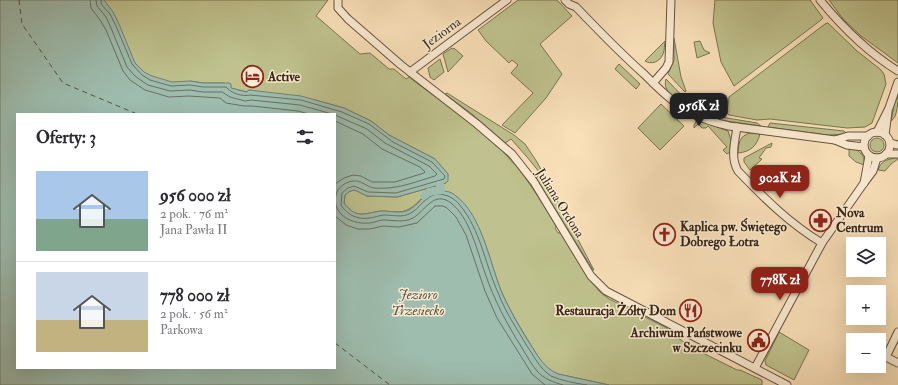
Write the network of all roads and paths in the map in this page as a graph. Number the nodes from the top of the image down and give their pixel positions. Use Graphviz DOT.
graph roads {
  1 [pos="338,0"];
  2 [pos="507,0"];
  3 [pos="565,0"];
  4 [pos="672,0"];
  5 [pos="820,0"];
  6 [pos="575,4"];
  7 [pos="898,71"];
  8 [pos="410,72"];
  9 [pos="898,82"];
  10 [pos="653,83"];
  11 [pos="889,108"];
  12 [pos="737,127"];
  13 [pos="877,132"];
  14 [pos="885,135"];
  15 [pos="868,136"];
  16 [pos="835,140"];
  17 [pos="890,143"];
  18 [pos="898,145"];
  19 [pos="864,147"];
  20 [pos="886,154"];
  21 [pos="898,154"];
  22 [pos="870,156"];
  23 [pos="878,158"];
  24 [pos="864,183"];
  25 [pos="822,243"];
  26 [pos="898,332"];
  27 [pos="898,363"];
  28 [pos="755,368"];
  29 [pos="787,385"];
  1 -- 8 [label="street, Juliana Ordona"];
  2 -- 8 [label="street, Jeziorna"];
  3 -- 6 [label="street"];
  4 -- 10 [label="street"];
  5 -- 7 [label="street"];
  6 -- 10 [label="street"];
  8 -- 28 [label="street, Juliana Ordona"];
  9 -- 11 [label="street"];
  10 -- 12 [label="street"];
  11 -- 13 [label="street"];
  11 -- 14 [label="street"];
  12 -- 16 [label="street"];
  12 -- 25 [label="street"];
  13 -- 14 [label="street"];
  13 -- 15 [label="street"];
  14 -- 17 [label="street"];
  15 -- 16 [label="street"];
  15 -- 19 [label="street"];
  16 -- 19 [label="street"];
  17 -- 18 [label="street"];
  17 -- 20 [label="street"];
  19 -- 22 [label="street"];
  20 -- 21 [label="street"];
  20 -- 23 [label="street"];
  22 -- 23 [label="street"];
  22 -- 24 [label="street"];
  23 -- 24 [label="street"];
  24 -- 25 [label="street"];
  25 -- 28 [label="street"];
  26 -- 27 [label="street"];
  28 -- 29 [label="street, Juliana Ordona"];
}
